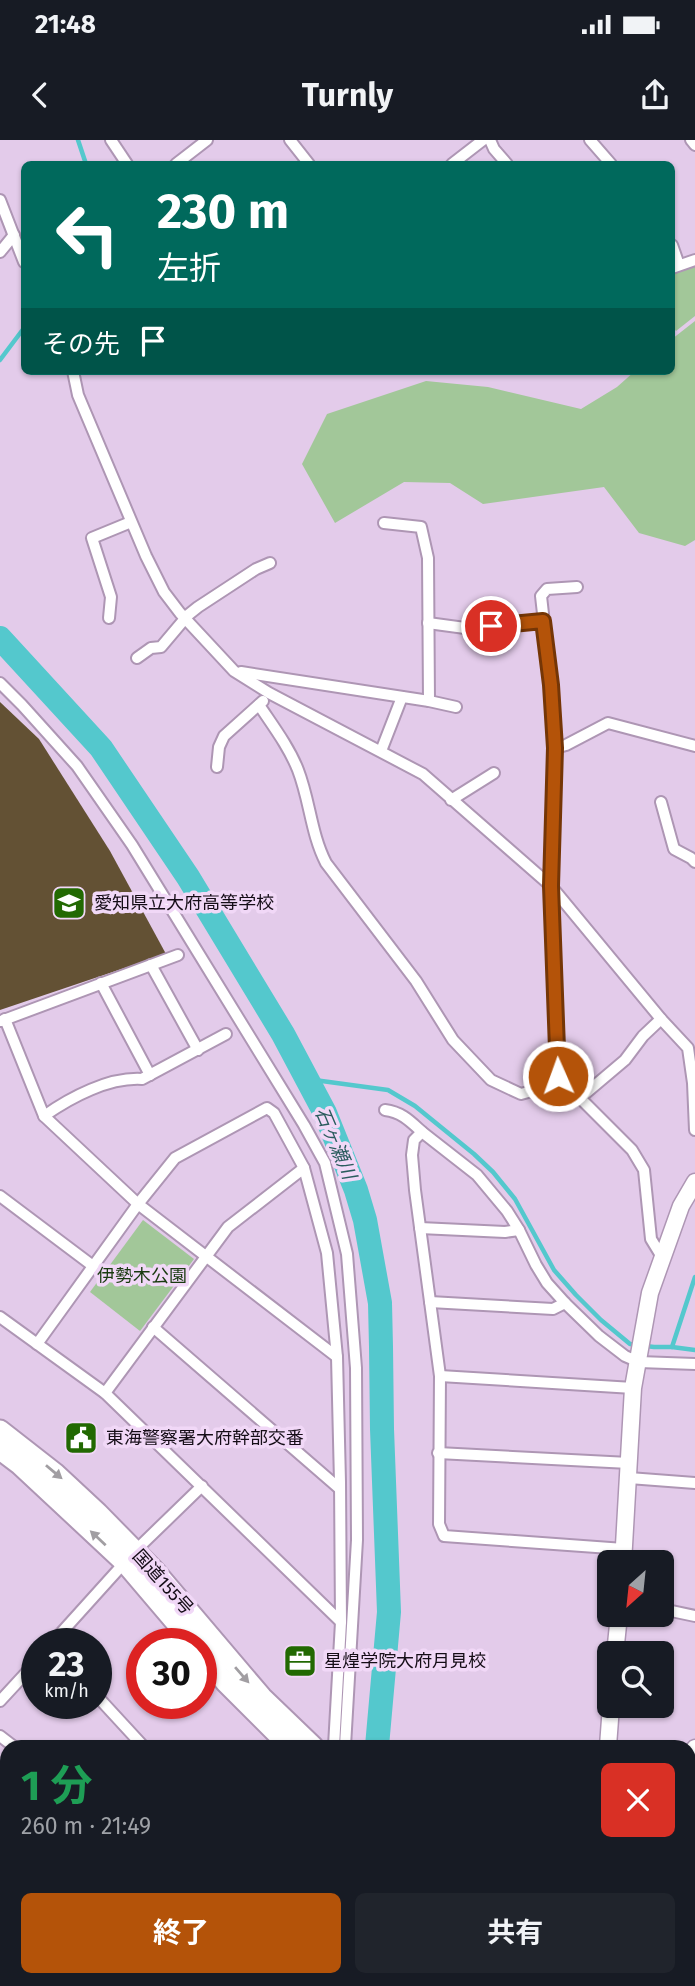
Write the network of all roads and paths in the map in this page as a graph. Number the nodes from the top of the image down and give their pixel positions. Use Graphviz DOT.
graph roads {
  1 [pos="111,140"];
  2 [pos="207,140"];
  3 [pos="290,140"];
  4 [pos="483,140"];
  5 [pos="490,140"];
  6 [pos="590,140"];
  7 [pos="691,140"];
  8 [pos="695,145"];
  9 [pos="125,161"];
  10 [pos="180,161"];
  11 [pos="307,161"];
  12 [pos="456,161"];
  13 [pos="504,161"];
  14 [pos="608,161"];
  15 [pos="0,200"];
  16 [pos="14,235"];
  17 [pos="0,252"];
  18 [pos="21,254"];
  19 [pos="695,260"];
  20 [pos="676,267"];
  21 [pos="74,375"];
  22 [pos="131,522"];
  23 [pos="384,523"];
  24 [pos="270,563"];
  25 [pos="577,587"];
  26 [pos="109,618"];
  27 [pos="185,618"];
  28 [pos="543,621"];
  29 [pos="428,623"];
  30 [pos="137,658"];
  31 [pos="234,671"];
  32 [pos="0,683"];
  33 [pos="269,693"];
  34 [pos="402,697"];
  35 [pos="429,701"];
  36 [pos="259,705"];
  37 [pos="456,707"];
  38 [pos="695,746"];
  39 [pos="555,748"];
  40 [pos="381,751"];
  41 [pos="217,767"];
  42 [pos="494,774"];
  43 [pos="451,800"];
  44 [pos="662,802"];
  45 [pos="695,862"];
  46 [pos="551,886"];
  47 [pos="178,955"];
  48 [pos="151,965"];
  49 [pos="101,983"];
  50 [pos="661,1019"];
  51 [pos="3,1020"];
  52 [pos="226,1034"];
  53 [pos="198,1050"];
  54 [pos="150,1075"];
  55 [pos="558,1076"];
  56 [pos="580,1098"];
  57 [pos="386,1110"];
  58 [pos="44,1116"];
  59 [pos="695,1130"];
  60 [pos="422,1132"];
  61 [pos="304,1168"];
  62 [pos="695,1182"];
  63 [pos="0,1196"];
  64 [pos="138,1204"];
  65 [pos="420,1228"];
  66 [pos="519,1230"];
  67 [pos="205,1256"];
  68 [pos="662,1257"];
  69 [pos="93,1266"];
  70 [pos="430,1302"];
  71 [pos="565,1303"];
  72 [pos="0,1317"];
  73 [pos="153,1327"];
  74 [pos="37,1344"];
  75 [pos="640,1352"];
  76 [pos="337,1357"];
  77 [pos="695,1364"];
  78 [pos="440,1376"];
  79 [pos="633,1388"];
  80 [pos="104,1393"];
  81 [pos="0,1430"];
  82 [pos="0,1450"];
  83 [pos="438,1453"];
  84 [pos="629,1471"];
  85 [pos="695,1483"];
  86 [pos="202,1486"];
  87 [pos="340,1489"];
  88 [pos="623,1550"];
  89 [pos="597,1553"];
  90 [pos="130,1557"];
  91 [pos="674,1612"];
  92 [pos="695,1616"];
  93 [pos="341,1622"];
  94 [pos="66,1628"];
  95 [pos="182,1628"];
  96 [pos="217,1672"];
  97 [pos="21,1678"];
  98 [pos="0,1701"];
  99 [pos="112,1712"];
  100 [pos="610,1718"];
  101 [pos="137,1740"];
  102 [pos="283,1740"];
  103 [pos="307,1740"];
  104 [pos="334,1740"];
  105 [pos="345,1740"];
  106 [pos="608,1740"];
  1 -- 9 [label="street"];
  2 -- 10 [label="street"];
  3 -- 11 [label="street"];
  4 -- 12 [label="street"];
  5 -- 13 [label="street"];
  6 -- 14 [label="street"];
  7 -- 8 [label="street"];
  15 -- 16 [label="street"];
  16 -- 17 [label="street"];
  16 -- 18 [label="street"];
  19 -- 20 [label="street"];
  21 -- 22 [label="street"];
  22 -- 26 [label="street"];
  22 -- 27 [label="street"];
  23 -- 29 [label="street"];
  24 -- 27 [label="street"];
  25 -- 28 [label="street"];
  27 -- 30 [label="street"];
  27 -- 31 [label="street"];
  28 -- 29 [label="street"];
  28 -- 39 [label="street"];
  29 -- 35 [label="street"];
  31 -- 33 [label="street"];
  31 -- 34 [label="street"];
  32 -- 105 [label="street"];
  33 -- 36 [label="street"];
  33 -- 40 [label="street"];
  34 -- 35 [label="street"];
  34 -- 40 [label="street"];
  35 -- 37 [label="street"];
  36 -- 41 [label="street"];
  36 -- 55 [label="street"];
  38 -- 39 [label="street"];
  39 -- 46 [label="street"];
  40 -- 43 [label="street"];
  42 -- 43 [label="street"];
  43 -- 46 [label="street"];
  44 -- 45 [label="street"];
  46 -- 50 [label="street"];
  46 -- 55 [label="street"];
  47 -- 48 [label="street"];
  48 -- 49 [label="street"];
  48 -- 53 [label="street"];
  49 -- 51 [label="street"];
  49 -- 54 [label="street"];
  50 -- 56 [label="street"];
  50 -- 59 [label="street"];
  51 -- 58 [label="street"];
  52 -- 53 [label="street"];
  53 -- 54 [label="street"];
  54 -- 58 [label="street"];
  55 -- 56 [label="street"];
  56 -- 68 [label="street"];
  57 -- 60 [label="street"];
  58 -- 64 [label="street"];
  60 -- 65 [label="street"];
  60 -- 66 [label="street"];
  61 -- 64 [label="street"];
  61 -- 67 [label="street"];
  61 -- 76 [label="street"];
  62 -- 68 [label="street"];
  63 -- 69 [label="street"];
  64 -- 67 [label="street"];
  64 -- 69 [label="street"];
  65 -- 66 [label="street"];
  65 -- 70 [label="street"];
  66 -- 71 [label="street"];
  67 -- 73 [label="street"];
  67 -- 76 [label="street"];
  68 -- 75 [label="street"];
  69 -- 74 [label="street"];
  70 -- 71 [label="street"];
  70 -- 78 [label="street"];
  71 -- 75 [label="street"];
  72 -- 74 [label="street"];
  73 -- 80 [label="street"];
  73 -- 87 [label="street"];
  74 -- 80 [label="street"];
  75 -- 77 [label="street"];
  75 -- 79 [label="street"];
  76 -- 87 [label="street"];
  78 -- 79 [label="street"];
  78 -- 83 [label="street"];
  79 -- 84 [label="street"];
  80 -- 86 [label="street"];
  81 -- 90 [label="highway, 国道155号, one-way"];
  90 -- 82 [label="highway, 国道155号, one-way"];
  83 -- 84 [label="street"];
  83 -- 89 [label="street"];
  84 -- 85 [label="street"];
  84 -- 88 [label="street"];
  86 -- 90 [label="street"];
  86 -- 93 [label="street"];
  87 -- 93 [label="street"];
  90 -- 94 [label="street"];
  90 -- 95 [label="highway, 国道155号"];
  90 -- 103 [label="highway, 国道155号, one-way"];
  91 -- 92 [label="street"];
  93 -- 104 [label="street"];
  96 -- 102 [label="highway"];
  97 -- 98 [label="street"];
  99 -- 101 [label="street"];
  100 -- 106 [label="street"];
}
